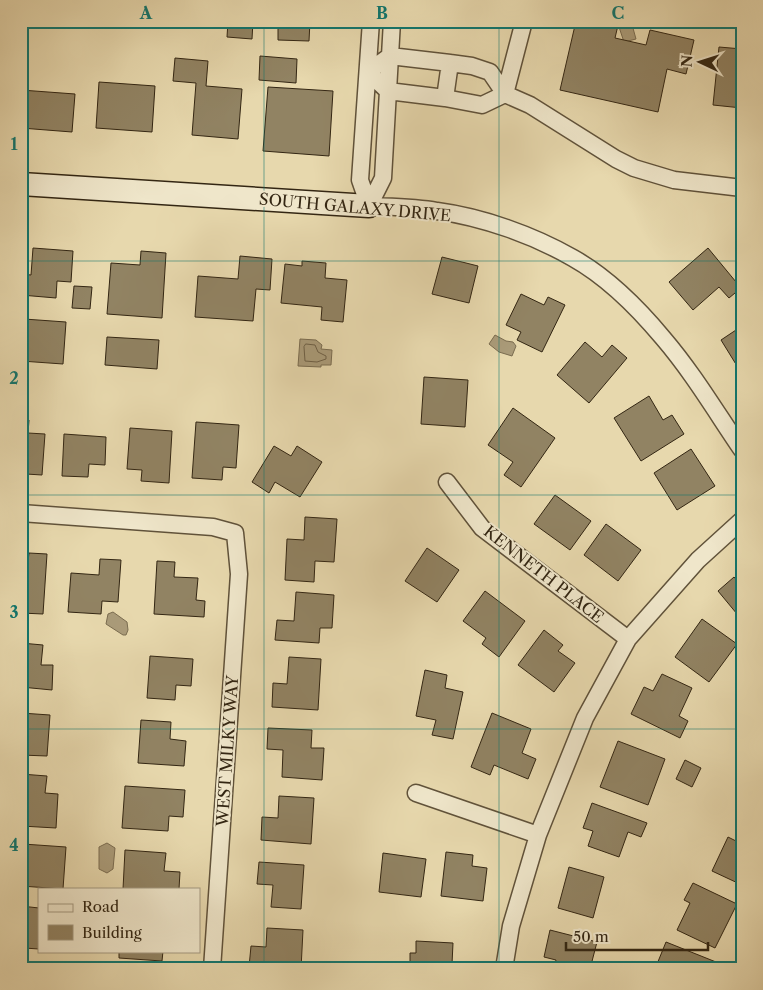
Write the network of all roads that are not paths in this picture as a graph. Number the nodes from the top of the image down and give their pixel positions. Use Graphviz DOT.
graph roads {
  1 [pos="371,21"];
  2 [pos="392,21"];
  3 [pos="524,21"];
  4 [pos="390,56"];
  5 [pos="450,63"];
  6 [pos="368,72"];
  7 [pos="388,91"];
  8 [pos="505,94"];
  9 [pos="445,98"];
  10 [pos="21,184"];
  11 [pos="742,188"];
  12 [pos="369,206"];
  13 [pos="742,450"];
  14 [pos="447,482"];
  15 [pos="21,513"];
  16 [pos="742,520"];
  17 [pos="628,639"];
  18 [pos="416,793"];
  19 [pos="538,835"];
  20 [pos="212,969"];
  21 [pos="504,969"];
  1 -- 6 [label="street"];
  2 -- 4 [label="street"];
  3 -- 8 [label="street"];
  4 -- 5 [label="street"];
  4 -- 6 [label="street"];
  4 -- 7 [label="street"];
  5 -- 8 [label="street"];
  5 -- 9 [label="street"];
  6 -- 7 [label="street"];
  6 -- 12 [label="street"];
  7 -- 9 [label="street"];
  7 -- 12 [label="street"];
  8 -- 9 [label="street"];
  8 -- 11 [label="street"];
  10 -- 12 [label="street, SOUTH GALAXY DRIVE"];
  12 -- 13 [label="street, SOUTH GALAXY DRIVE"];
  14 -- 17 [label="street, KENNETH PLACE"];
  15 -- 20 [label="street, WEST MILKY WAY"];
  16 -- 17 [label="street"];
  17 -- 19 [label="street"];
  18 -- 19 [label="street"];
  19 -- 21 [label="street"];
}
